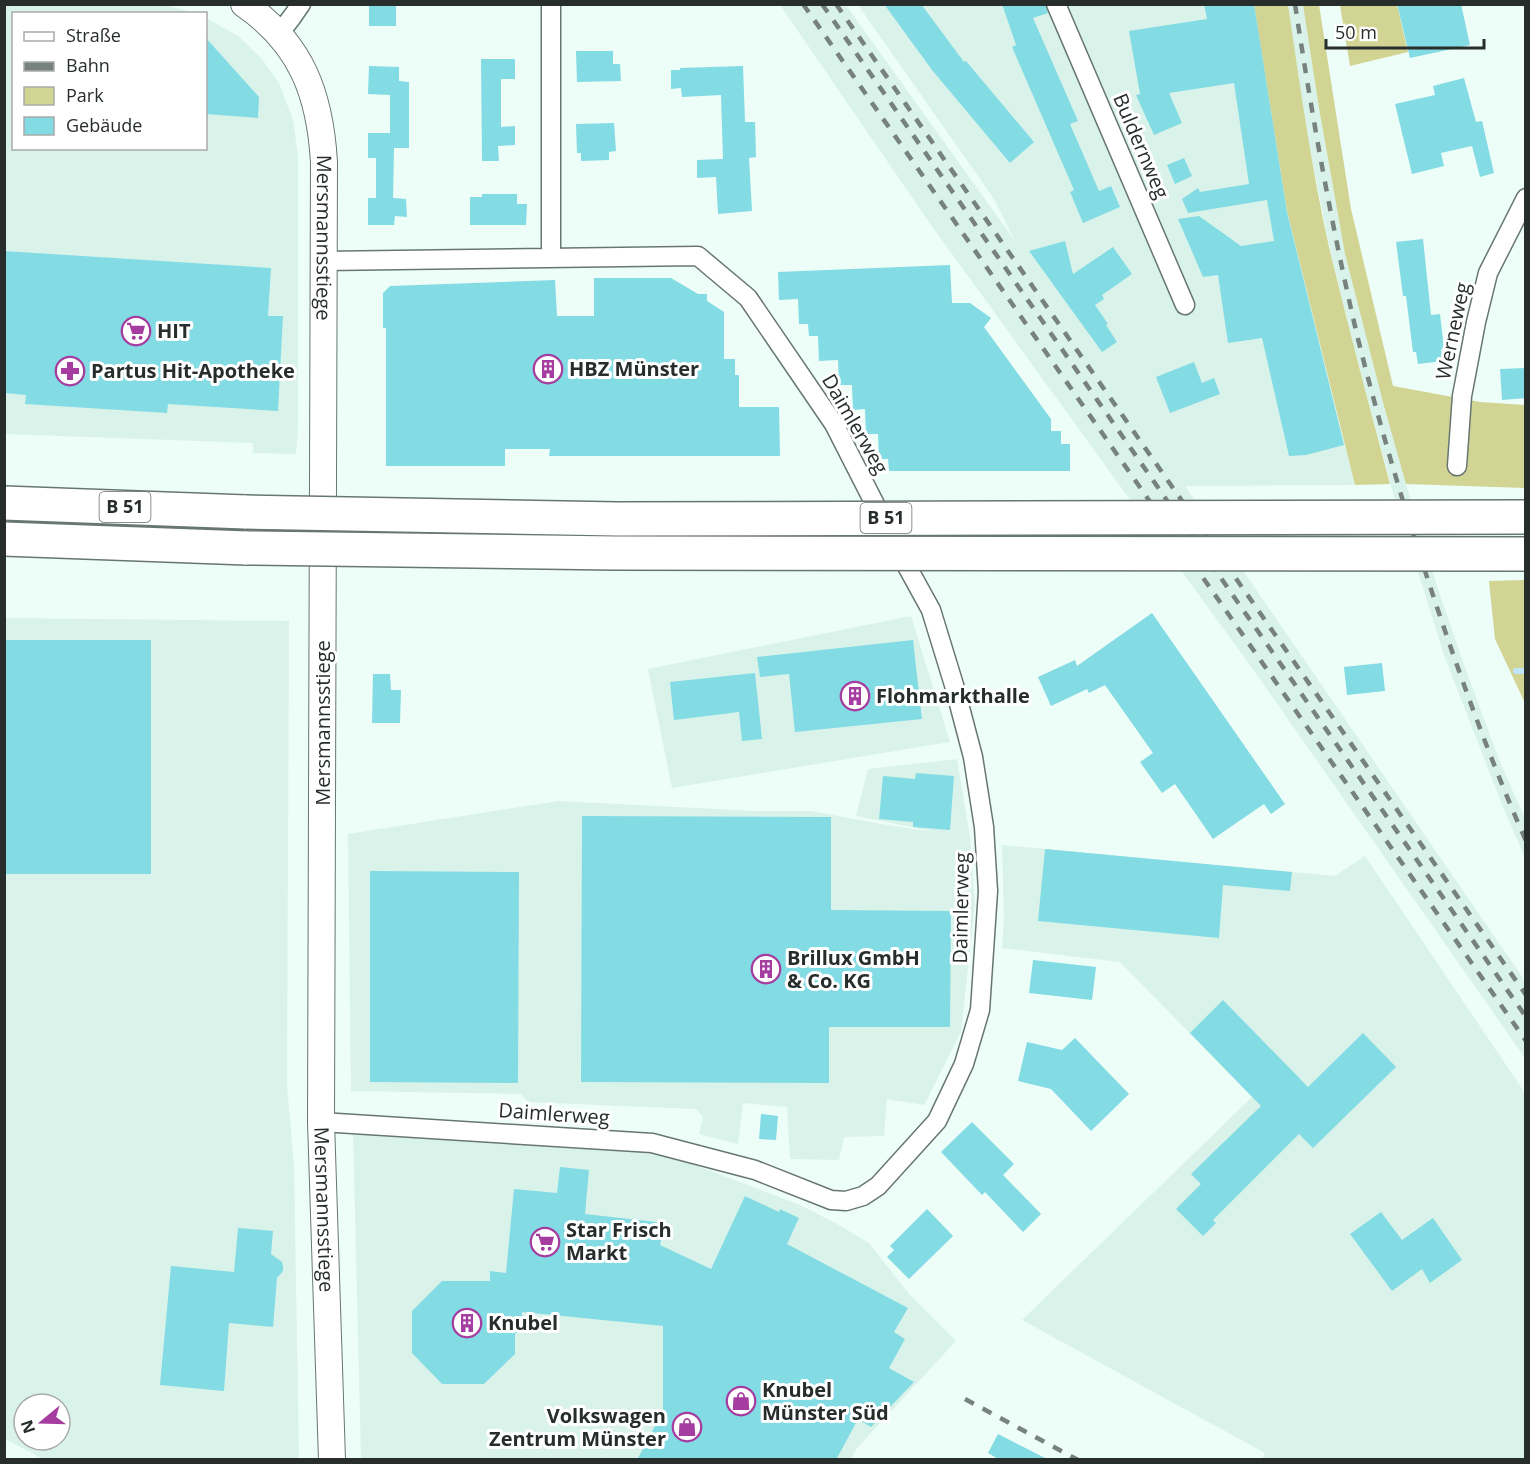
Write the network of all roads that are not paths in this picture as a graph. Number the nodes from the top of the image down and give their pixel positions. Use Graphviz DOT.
graph roads {
  1 [pos="243,4"];
  2 [pos="301,4"];
  3 [pos="551,4"];
  4 [pos="1056,4"];
  5 [pos="279,34"];
  6 [pos="1523,208"];
  7 [pos="551,257"];
  8 [pos="323,261"];
  9 [pos="1185,305"];
  10 [pos="1457,466"];
  11 [pos="4,503"];
  12 [pos="1526,517"];
  13 [pos="13,540"];
  14 [pos="1526,554"];
  15 [pos="321,1122"];
  16 [pos="332,1460"];
  1 -- 5 [label="street, Mersmannsstiege"];
  2 -- 5 [label="street"];
  3 -- 7 [label="street"];
  4 -- 9 [label="street, Buldernweg"];
  5 -- 8 [label="street, Mersmannsstiege"];
  6 -- 10 [label="street, Werneweg"];
  7 -- 8 [label="street, Daimlerweg"];
  7 -- 15 [label="street, Daimlerweg"];
  8 -- 15 [label="street, Mersmannsstiege"];
  11 -- 12 [label="highway, B 51, bridge"];
  13 -- 14 [label="highway, B 51, bridge"];
  15 -- 16 [label="street, Mersmannsstiege"];
}
